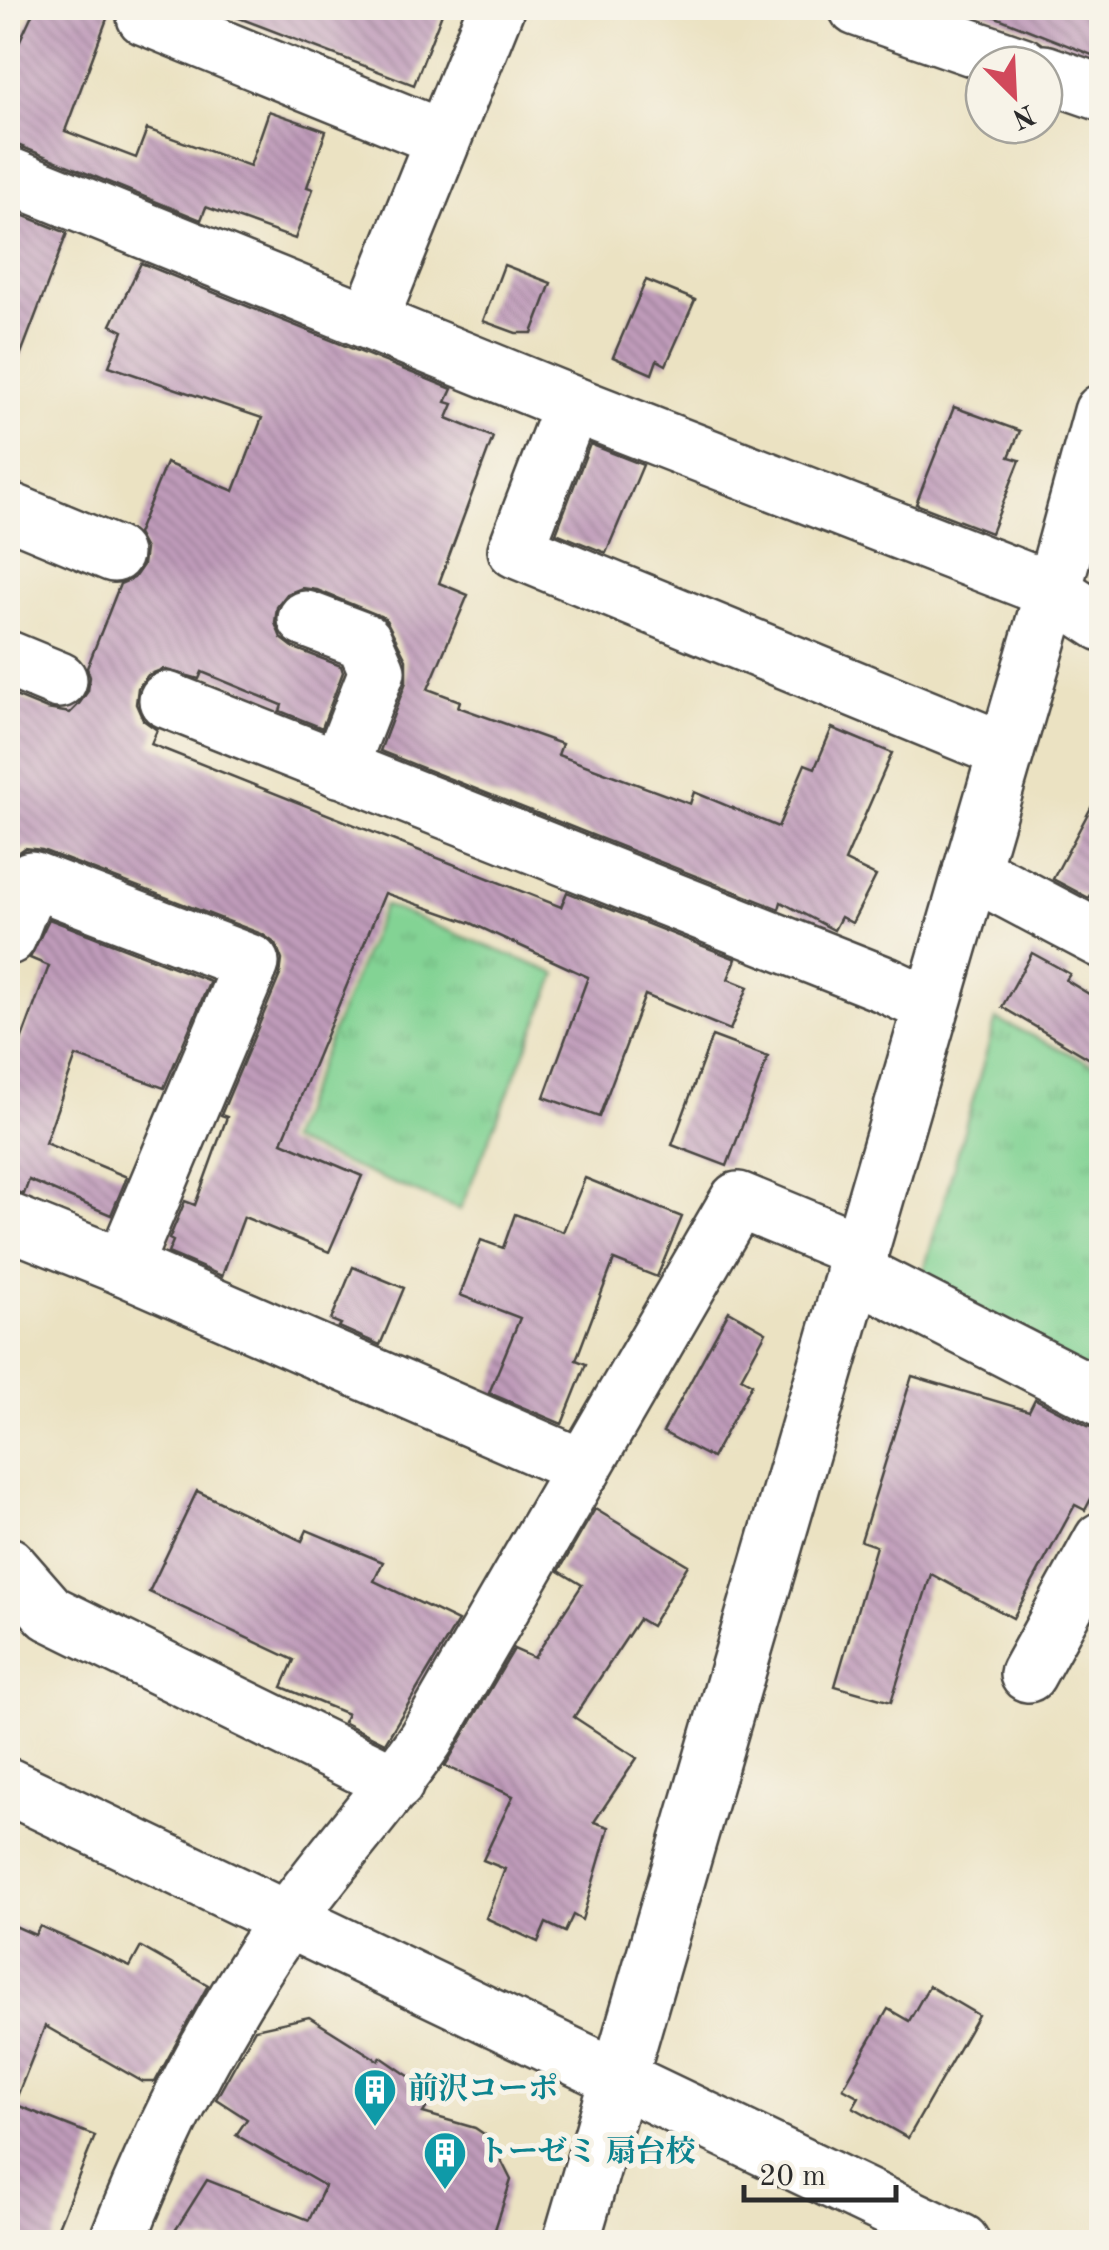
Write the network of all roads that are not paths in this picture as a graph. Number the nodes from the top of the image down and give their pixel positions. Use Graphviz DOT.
graph roads {
  1 [pos="149,8"];
  2 [pos="496,8"];
  3 [pos="856,8"];
  4 [pos="964,45"];
  5 [pos="1064,80"];
  6 [pos="1102,93"];
  7 [pos="442,138"];
  8 [pos="8,175"];
  9 [pos="370,320"];
  10 [pos="572,404"];
  11 [pos="1102,412"];
  12 [pos="8,510"];
  13 [pos="114,554"];
  14 [pos="1053,590"];
  15 [pos="306,619"];
  16 [pos="1102,623"];
  17 [pos="8,660"];
  18 [pos="59,680"];
  19 [pos="167,700"];
  20 [pos="1006,752"];
  21 [pos="339,769"];
  22 [pos="970,871"];
  23 [pos="8,937"];
  24 [pos="1102,940"];
  25 [pos="930,1006"];
  26 [pos="8,1221"];
  27 [pos="856,1260"];
  28 [pos="124,1267"];
  29 [pos="1102,1398"];
  30 [pos="584,1468"];
  31 [pos="1102,1540"];
  32 [pos="8,1565"];
  33 [pos="1028,1674"];
  34 [pos="396,1783"];
  35 [pos="8,1786"];
  36 [pos="287,1921"];
  37 [pos="620,2077"];
  38 [pos="117,2242"];
  39 [pos="571,2242"];
  40 [pos="961,2242"];
  1 -- 7 [label="street"];
  2 -- 7 [label="street"];
  3 -- 4 [label="street"];
  5 -- 6 [label="street"];
  7 -- 9 [label="street"];
  8 -- 9 [label="street"];
  9 -- 10 [label="street"];
  10 -- 14 [label="street"];
  10 -- 20 [label="street"];
  11 -- 14 [label="street"];
  12 -- 13 [label="street"];
  14 -- 16 [label="street"];
  14 -- 20 [label="street"];
  15 -- 21 [label="street"];
  17 -- 18 [label="street"];
  19 -- 21 [label="street"];
  20 -- 22 [label="street"];
  21 -- 25 [label="street"];
  22 -- 24 [label="street"];
  22 -- 25 [label="street"];
  23 -- 28 [label="street"];
  25 -- 27 [label="street"];
  26 -- 28 [label="street"];
  27 -- 29 [label="street"];
  27 -- 30 [label="street"];
  27 -- 37 [label="street"];
  28 -- 30 [label="street"];
  30 -- 34 [label="street"];
  31 -- 33 [label="street"];
  32 -- 34 [label="street"];
  34 -- 36 [label="street"];
  35 -- 36 [label="street"];
  36 -- 37 [label="street"];
  36 -- 38 [label="street"];
  37 -- 39 [label="street"];
  37 -- 40 [label="street"];
}
